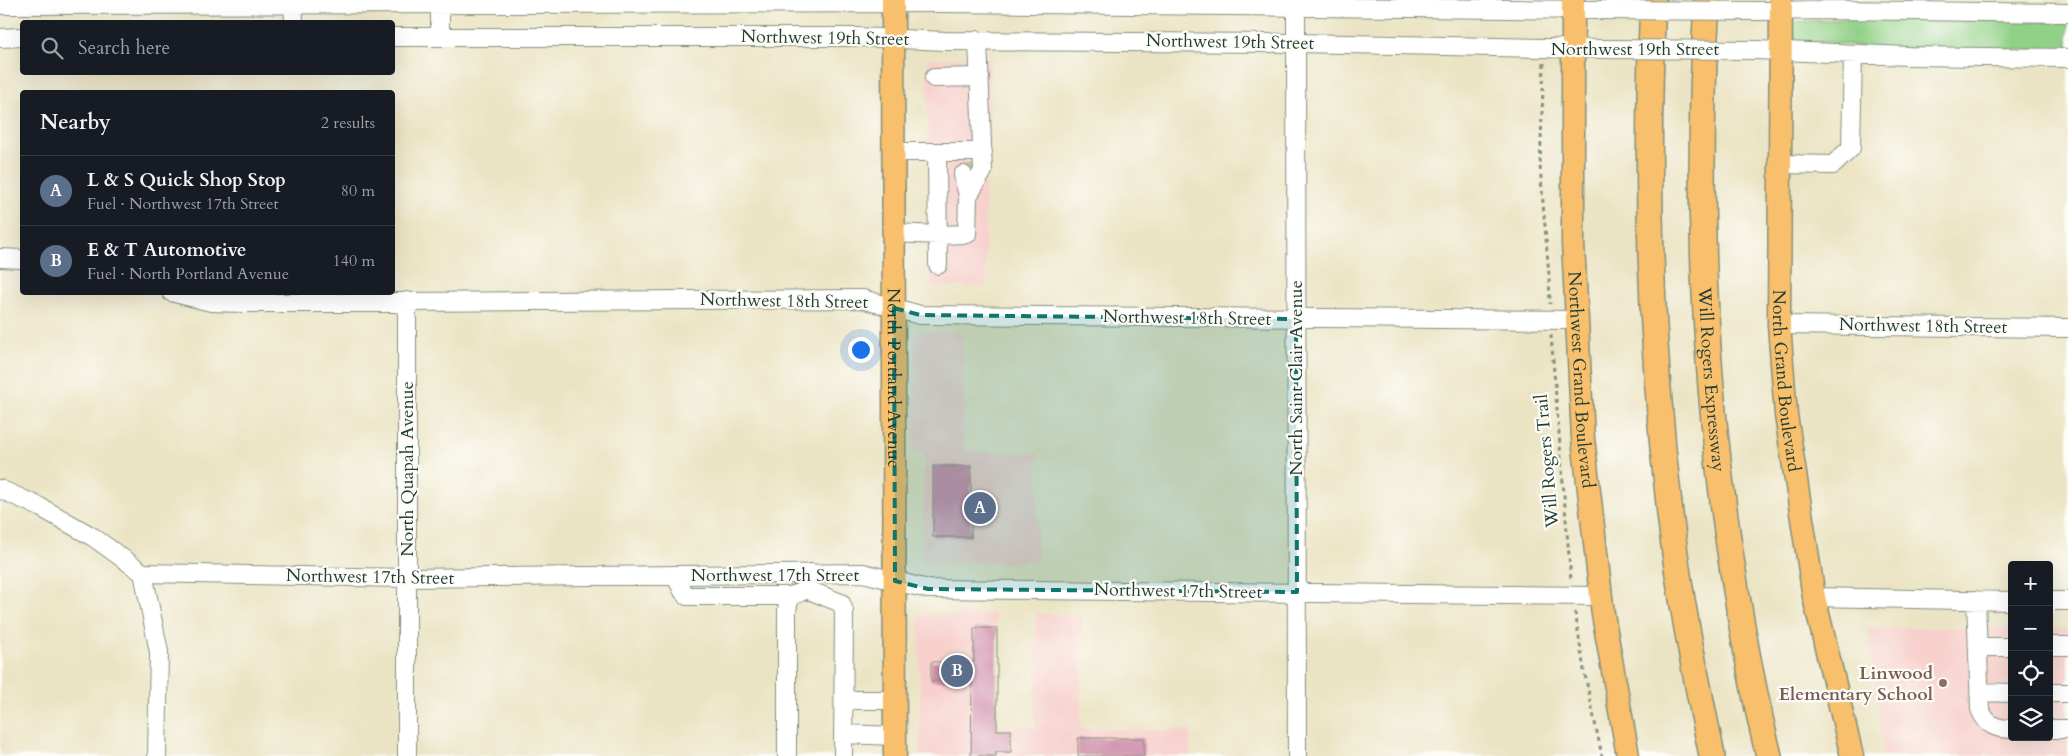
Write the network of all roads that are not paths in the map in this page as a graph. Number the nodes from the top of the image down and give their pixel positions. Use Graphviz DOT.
graph roads {
  1 [pos="1653,0"];
  2 [pos="1707,0"];
  3 [pos="26,2"];
  4 [pos="157,2"];
  5 [pos="440,2"];
  6 [pos="894,2"];
  7 [pos="1296,4"];
  8 [pos="0,5"];
  9 [pos="1573,5"];
  10 [pos="1781,6"];
  11 [pos="293,9"];
  12 [pos="2068,13"];
  13 [pos="20,37"];
  14 [pos="395,37"];
  15 [pos="440,37"];
  16 [pos="0,38"];
  17 [pos="894,38"];
  18 [pos="978,40"];
  19 [pos="1296,43"];
  20 [pos="1572,49"];
  21 [pos="1781,51"];
  22 [pos="1853,54"];
  23 [pos="2068,58"];
  24 [pos="980,77"];
  25 [pos="934,78"];
  26 [pos="894,152"];
  27 [pos="937,153"];
  28 [pos="970,162"];
  29 [pos="1780,164"];
  30 [pos="968,196"];
  31 [pos="894,233"];
  32 [pos="938,235"];
  33 [pos="0,258"];
  34 [pos="20,260"];
  35 [pos="938,265"];
  36 [pos="183,295"];
  37 [pos="407,301"];
  38 [pos="894,308"];
  39 [pos="1296,319"];
  40 [pos="1577,320"];
  41 [pos="1779,324"];
  42 [pos="2068,328"];
  43 [pos="0,490"];
  44 [pos="143,573"];
  45 [pos="675,575"];
  46 [pos="407,578"];
  47 [pos="895,581"];
  48 [pos="802,586"];
  49 [pos="1297,592"];
  50 [pos="1601,596"];
  51 [pos="1814,597"];
  52 [pos="1976,600"];
  53 [pos="2008,601"];
  54 [pos="2053,601"];
  55 [pos="2068,601"];
  56 [pos="2053,646"];
  57 [pos="2068,646"];
  58 [pos="1978,647"];
  59 [pos="2008,647"];
  60 [pos="1979,692"];
  61 [pos="2008,693"];
  62 [pos="2053,693"];
  63 [pos="2068,693"];
  64 [pos="844,700"];
  65 [pos="895,700"];
  66 [pos="2008,729"];
  67 [pos="2053,729"];
  68 [pos="2068,729"];
  69 [pos="843,734"];
  70 [pos="895,746"];
  71 [pos="158,756"];
  72 [pos="407,756"];
  73 [pos="787,756"];
  74 [pos="843,756"];
  75 [pos="1297,756"];
  76 [pos="1628,756"];
  77 [pos="1712,756"];
  78 [pos="1769,756"];
  79 [pos="1852,756"];
  1 -- 77 [label="highway"];
  2 -- 78 [label="highway, Will Rogers Expressway"];
  3 -- 4 [label="street, Northwest 19th Street"];
  3 -- 8 [label="street, Northwest 19th Street"];
  4 -- 11 [label="street, Northwest 19th Street"];
  5 -- 6 [label="street, Northwest 19th Street"];
  5 -- 11 [label="street, Northwest 19th Street"];
  5 -- 15 [label="street"];
  6 -- 7 [label="street, Northwest 19th Street"];
  6 -- 17 [label="main road, North Portland Avenue"];
  7 -- 9 [label="street, Northwest 19th Street"];
  7 -- 19 [label="street, North Saint Clair Avenue"];
  9 -- 10 [label="street, Northwest 19th Street, bridge"];
  9 -- 20 [label="main road, Northwest Grand Boulevard"];
  10 -- 12 [label="street, Northwest 19th Street"];
  10 -- 21 [label="main road, North Grand Boulevard"];
  13 -- 16 [label="street"];
  14 -- 15 [label="street, Northwest 19th Street"];
  15 -- 17 [label="street, Northwest 19th Street"];
  17 -- 18 [label="street, Northwest 19th Street"];
  17 -- 26 [label="main road, North Portland Avenue"];
  18 -- 19 [label="street, Northwest 19th Street"];
  18 -- 24 [label="street"];
  19 -- 20 [label="street, Northwest 19th Street"];
  19 -- 39 [label="street, North Saint Clair Avenue"];
  20 -- 21 [label="street, Northwest 19th Street, bridge"];
  20 -- 40 [label="main road, Northwest Grand Boulevard"];
  21 -- 22 [label="street, Northwest 19th Street"];
  21 -- 29 [label="main road, North Grand Boulevard"];
  22 -- 23 [label="street, Northwest 19th Street"];
  22 -- 29 [label="street"];
  24 -- 25 [label="street"];
  24 -- 28 [label="street"];
  26 -- 27 [label="street"];
  26 -- 31 [label="main road, North Portland Avenue"];
  27 -- 28 [label="street"];
  27 -- 32 [label="street"];
  28 -- 30 [label="street"];
  28 -- 30 [label="street"];
  29 -- 41 [label="main road, North Grand Boulevard"];
  30 -- 32 [label="street"];
  31 -- 32 [label="street"];
  31 -- 38 [label="main road, North Portland Avenue"];
  32 -- 35 [label="street"];
  33 -- 34 [label="street"];
  36 -- 37 [label="street, Northwest 18th Street"];
  37 -- 38 [label="street, Northwest 18th Street"];
  37 -- 46 [label="street, North Quapah Avenue"];
  38 -- 39 [label="street, Northwest 18th Street"];
  38 -- 47 [label="main road, North Portland Avenue"];
  39 -- 40 [label="street, Northwest 18th Street"];
  39 -- 49 [label="street, North Saint Clair Avenue"];
  40 -- 50 [label="main road, Northwest Grand Boulevard"];
  41 -- 42 [label="street, Northwest 18th Street"];
  41 -- 51 [label="main road, North Grand Boulevard"];
  43 -- 44 [label="street"];
  44 -- 46 [label="street, Northwest 17th Street"];
  44 -- 71 [label="street"];
  45 -- 46 [label="street, Northwest 17th Street"];
  45 -- 48 [label="street, Northwest 17th Street"];
  45 -- 48 [label="street"];
  46 -- 72 [label="street, North Quapah Avenue"];
  47 -- 48 [label="street, Northwest 17th Street"];
  47 -- 49 [label="street, Northwest 17th Street"];
  47 -- 65 [label="main road, North Portland Avenue"];
  48 -- 64 [label="street"];
  48 -- 73 [label="street"];
  49 -- 50 [label="street, Northwest 17th Street"];
  49 -- 75 [label="street, North Saint Clair Avenue"];
  50 -- 76 [label="main road, Northwest Grand Boulevard"];
  51 -- 52 [label="street"];
  51 -- 79 [label="main road, North Grand Boulevard"];
  52 -- 53 [label="street"];
  52 -- 58 [label="street"];
  54 -- 55 [label="street"];
  56 -- 57 [label="street"];
  58 -- 59 [label="street"];
  58 -- 60 [label="street"];
  60 -- 61 [label="street"];
  60 -- 66 [label="street"];
  62 -- 63 [label="street"];
  64 -- 65 [label="street"];
  64 -- 69 [label="street"];
  65 -- 70 [label="main road, North Portland Avenue"];
  67 -- 68 [label="street"];
  69 -- 70 [label="street"];
  69 -- 74 [label="street"];
}
